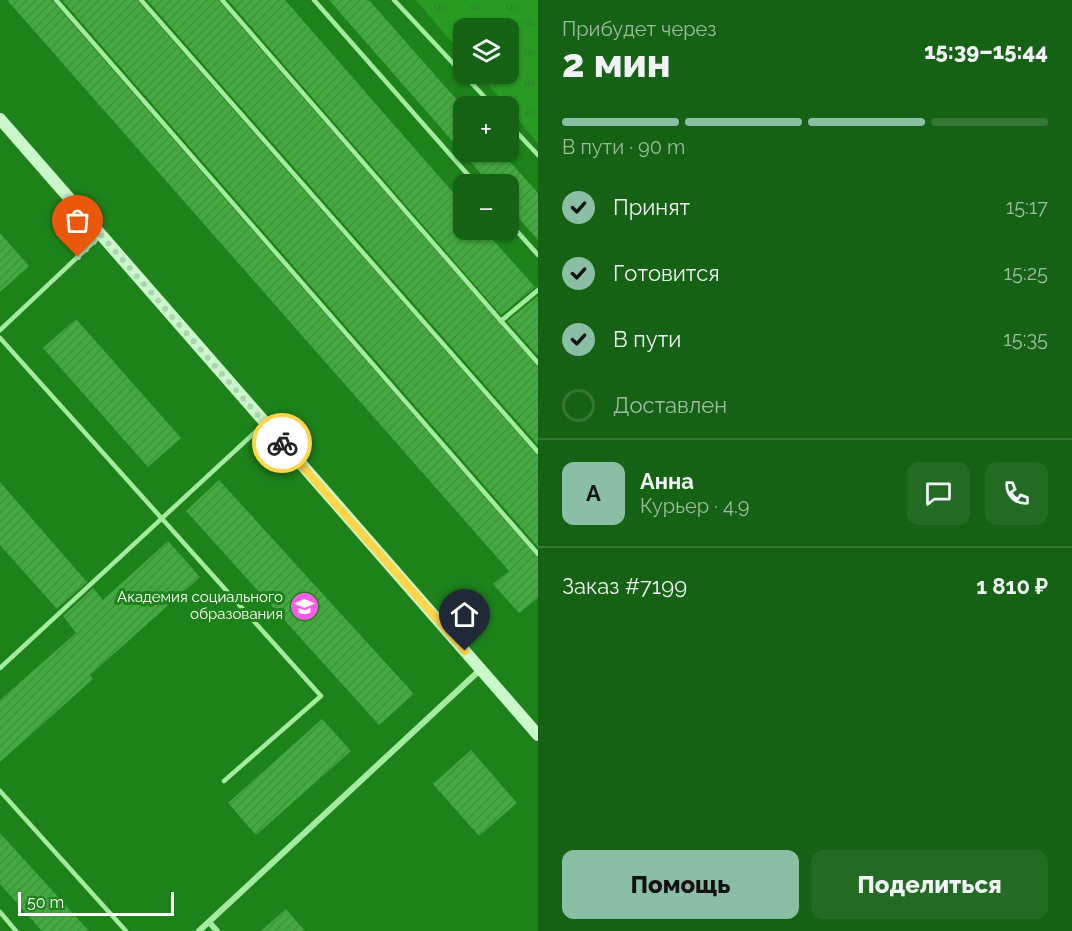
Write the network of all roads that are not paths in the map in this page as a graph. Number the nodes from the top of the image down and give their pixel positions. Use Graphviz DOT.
graph roads {
  1 [pos="56,0"];
  2 [pos="141,0"];
  3 [pos="222,0"];
  4 [pos="314,0"];
  5 [pos="394,0"];
  6 [pos="484,96"];
  7 [pos="0,119"];
  8 [pos="519,135"];
  9 [pos="538,155"];
  10 [pos="467,174"];
  11 [pos="519,233"];
  12 [pos="101,235"];
  13 [pos="538,255"];
  14 [pos="538,290"];
  15 [pos="501,321"];
  16 [pos="0,330"];
  17 [pos="0,338"];
  18 [pos="538,363"];
  19 [pos="265,423"];
  20 [pos="538,452"];
  21 [pos="162,518"];
  22 [pos="538,554"];
  23 [pos="0,668"];
  24 [pos="481,669"];
  25 [pos="538,735"];
  26 [pos="224,781"];
  27 [pos="0,791"];
  28 [pos="0,912"];
  29 [pos="209,922"];
  30 [pos="16,931"];
  31 [pos="126,931"];
  32 [pos="199,931"];
  33 [pos="217,931"];
  1 -- 22 [label="lane"];
  2 -- 20 [label="lane"];
  3 -- 15 [label="lane"];
  4 -- 10 [label="lane"];
  5 -- 6 [label="lane"];
  7 -- 12 [label="main road"];
  8 -- 9 [label="lane"];
  11 -- 13 [label="lane"];
  12 -- 16 [label="lane"];
  12 -- 19 [label="main road"];
  14 -- 15 [label="lane"];
  15 -- 18 [label="lane"];
  17 -- 21 [label="lane"];
  19 -- 21 [label="lane"];
  19 -- 24 [label="main road"];
  21 -- 23 [label="lane"];
  21 -- 26 [label="lane"];
  24 -- 25 [label="main road"];
  24 -- 29 [label="street"];
  27 -- 31 [label="lane"];
  28 -- 30 [label="lane"];
  29 -- 32 [label="street"];
  29 -- 33 [label="street"];
}
